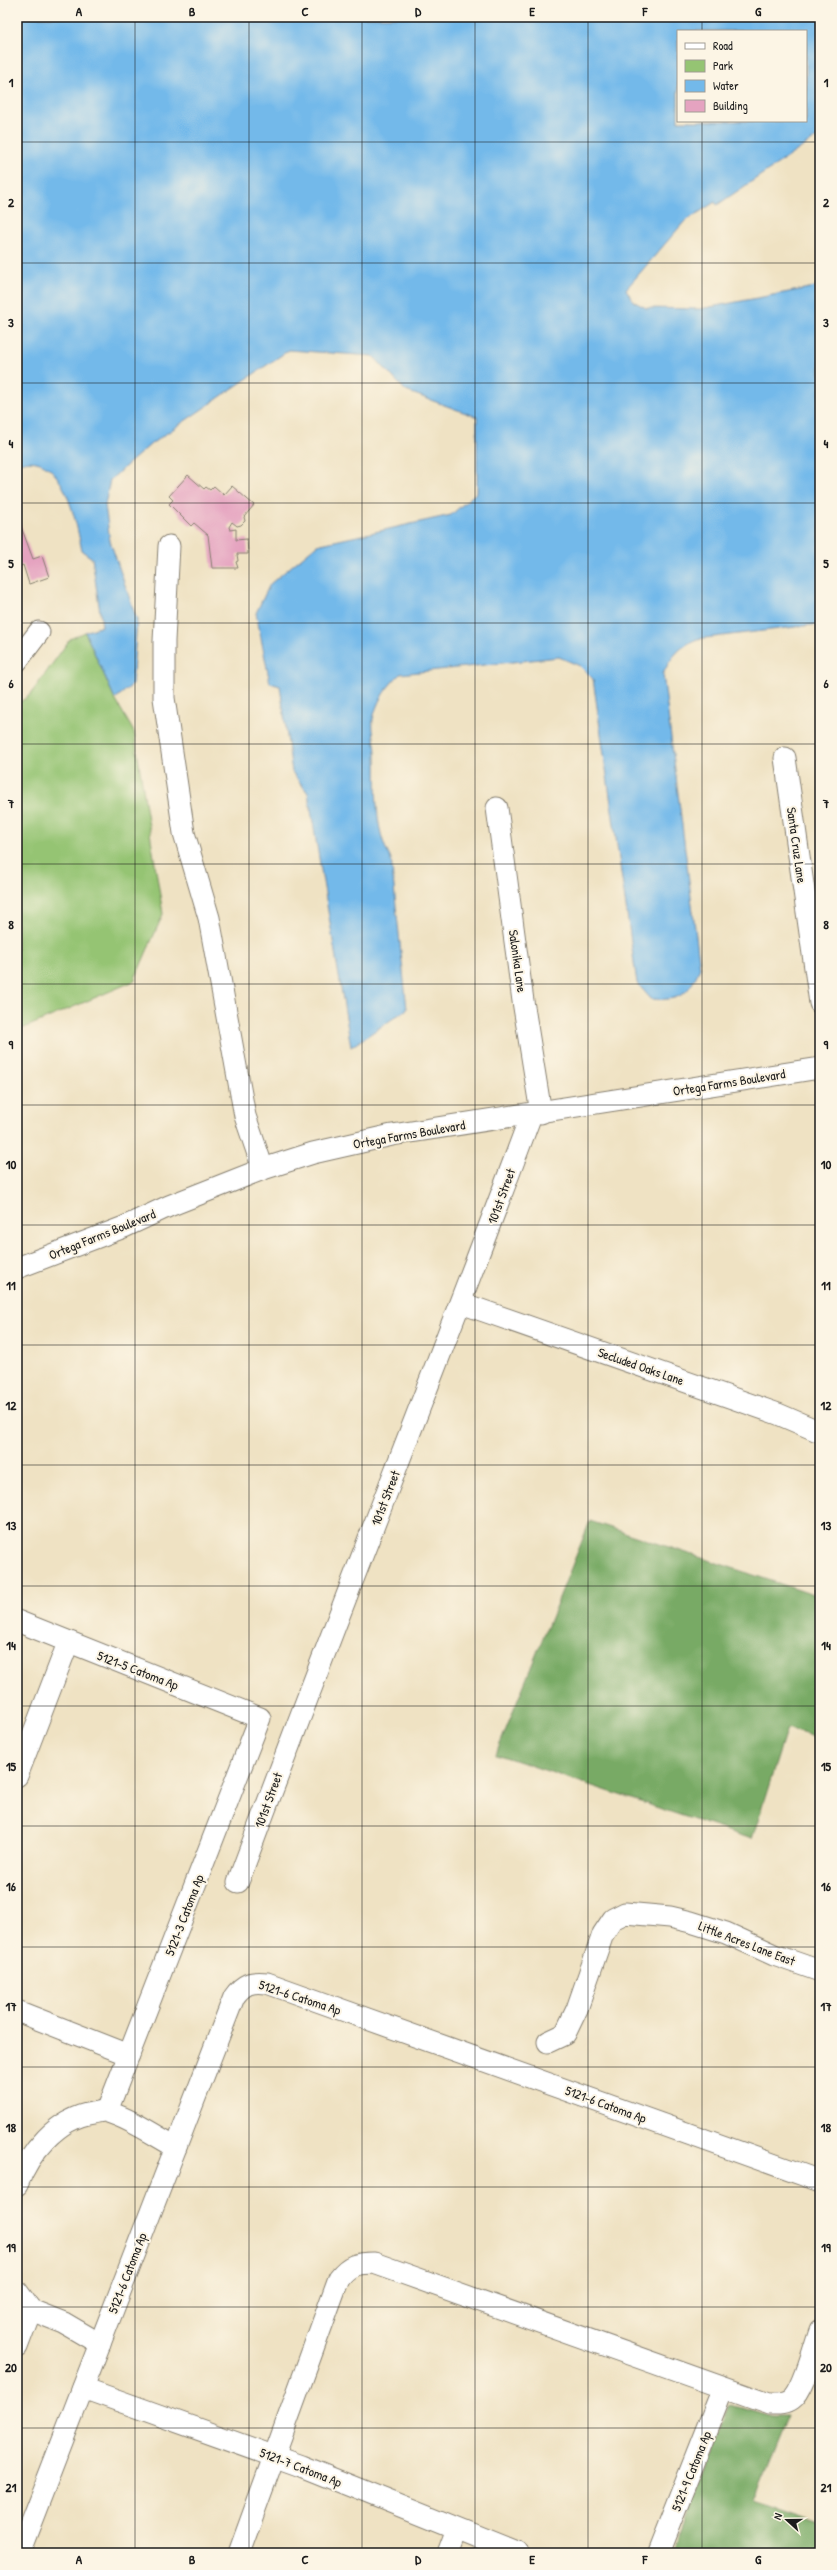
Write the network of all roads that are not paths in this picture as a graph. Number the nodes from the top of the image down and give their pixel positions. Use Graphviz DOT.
graph roads {
  1 [pos="169,546"];
  2 [pos="39,632"];
  3 [pos="17,661"];
  4 [pos="785,758"];
  5 [pos="497,808"];
  6 [pos="820,1003"];
  7 [pos="820,1068"];
  8 [pos="536,1114"];
  9 [pos="263,1169"];
  10 [pos="17,1268"];
  11 [pos="461,1303"];
  12 [pos="820,1432"];
  13 [pos="17,1621"];
  14 [pos="68,1643"];
  15 [pos="260,1718"];
  16 [pos="17,1776"];
  17 [pos="238,1882"];
  18 [pos="820,1971"];
  19 [pos="17,2011"];
  20 [pos="548,2042"];
  21 [pos="129,2055"];
  22 [pos="107,2111"];
  23 [pos="176,2147"];
  24 [pos="820,2181"];
  25 [pos="17,2185"];
  26 [pos="17,2291"];
  27 [pos="31,2310"];
  28 [pos="820,2331"];
  29 [pos="100,2344"];
  30 [pos="17,2347"];
  31 [pos="83,2388"];
  32 [pos="723,2388"];
  33 [pos="275,2457"];
  34 [pos="455,2529"];
  35 [pos="19,2553"];
  36 [pos="239,2553"];
  37 [pos="446,2553"];
  38 [pos="516,2553"];
  39 [pos="658,2553"];
  1 -- 9 [label="street"];
  2 -- 3 [label="street"];
  4 -- 6 [label="street, Santa Cruz Lane"];
  5 -- 8 [label="street, Salonika Lane"];
  7 -- 8 [label="street, Ortega Farms Boulevard"];
  8 -- 9 [label="street, Ortega Farms Boulevard"];
  8 -- 11 [label="street, 101st Street"];
  9 -- 10 [label="street, Ortega Farms Boulevard"];
  11 -- 12 [label="street, Secluded Oaks Lane"];
  11 -- 17 [label="street, 101st Street"];
  13 -- 14 [label="street, 5121-5 Catoma Ap"];
  14 -- 15 [label="street, 5121-5 Catoma Ap"];
  14 -- 16 [label="street"];
  15 -- 21 [label="street, 5121-3 Catoma Ap"];
  18 -- 20 [label="street, Little Acres Lane East"];
  19 -- 21 [label="street"];
  21 -- 22 [label="street, 5121-3 Catoma Ap"];
  22 -- 23 [label="street"];
  22 -- 25 [label="street"];
  23 -- 24 [label="street, 5121-6 Catoma Ap"];
  23 -- 29 [label="street, 5121-6 Catoma Ap"];
  26 -- 27 [label="street"];
  27 -- 29 [label="street"];
  27 -- 30 [label="street"];
  28 -- 32 [label="street"];
  29 -- 31 [label="street, 5121-6 Catoma Ap"];
  31 -- 33 [label="street, 5121-7 Catoma Ap"];
  31 -- 35 [label="street, 5121-6 Catoma Ap"];
  32 -- 33 [label="street"];
  32 -- 39 [label="street, 5121-9 Catoma Ap"];
  33 -- 34 [label="street, 5121-7 Catoma Ap"];
  33 -- 36 [label="street"];
  34 -- 37 [label="street"];
  34 -- 38 [label="street, 5121-7 Catoma Ap"];
}
